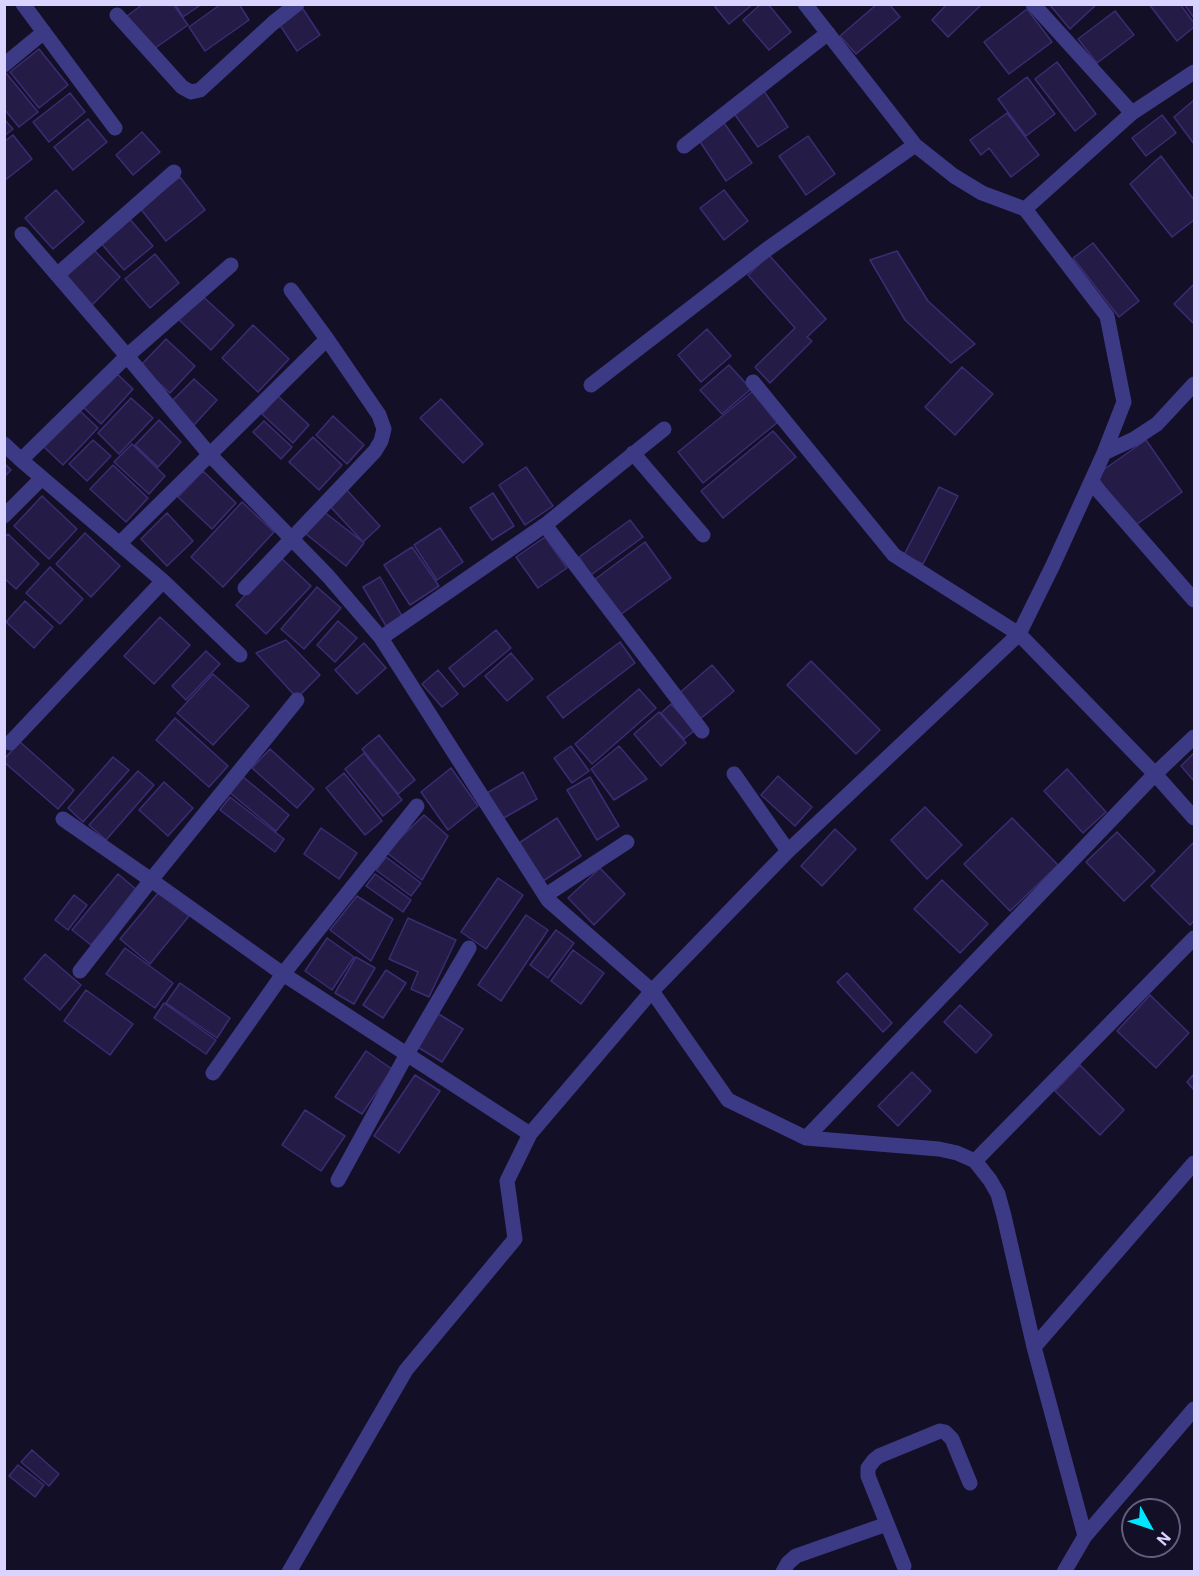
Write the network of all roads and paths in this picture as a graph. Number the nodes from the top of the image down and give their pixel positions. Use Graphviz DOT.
graph roads {
  1 [pos="23,4"];
  2 [pos="297,4"];
  3 [pos="806,4"];
  4 [pos="1033,4"];
  5 [pos="117,15"];
  6 [pos="44,32"];
  7 [pos="828,33"];
  8 [pos="4,65"];
  9 [pos="1194,72"];
  10 [pos="1132,113"];
  11 [pos="115,128"];
  12 [pos="915,145"];
  13 [pos="684,146"];
  14 [pos="174,172"];
  15 [pos="1025,209"];
  16 [pos="22,234"];
  17 [pos="231,265"];
  18 [pos="57,275"];
  19 [pos="291,290"];
  20 [pos="327,339"];
  21 [pos="127,356"];
  22 [pos="753,381"];
  23 [pos="1194,384"];
  24 [pos="591,385"];
  25 [pos="664,429"];
  26 [pos="4,444"];
  27 [pos="633,453"];
  28 [pos="1104,453"];
  29 [pos="210,455"];
  30 [pos="21,460"];
  31 [pos="42,478"];
  32 [pos="1091,482"];
  33 [pos="4,516"];
  34 [pos="545,525"];
  35 [pos="703,535"];
  36 [pos="292,539"];
  37 [pos="119,544"];
  38 [pos="163,581"];
  39 [pos="245,588"];
  40 [pos="1194,600"];
  41 [pos="1019,634"];
  42 [pos="381,638"];
  43 [pos="240,655"];
  44 [pos="297,700"];
  45 [pos="702,731"];
  46 [pos="1194,737"];
  47 [pos="10,743"];
  48 [pos="734,774"];
  49 [pos="1155,774"];
  50 [pos="417,806"];
  51 [pos="1194,818"];
  52 [pos="63,819"];
  53 [pos="627,842"];
  54 [pos="788,851"];
  55 [pos="151,880"];
  56 [pos="546,895"];
  57 [pos="1194,938"];
  58 [pos="469,948"];
  59 [pos="80,971"];
  60 [pos="283,974"];
  61 [pos="652,991"];
  62 [pos="407,1054"];
  63 [pos="213,1073"];
  64 [pos="530,1134"];
  65 [pos="806,1138"];
  66 [pos="975,1161"];
  67 [pos="1194,1163"];
  68 [pos="338,1180"];
  69 [pos="1034,1347"];
  70 [pos="1194,1409"];
  71 [pos="970,1483"];
  72 [pos="887,1524"];
  73 [pos="1085,1536"];
  74 [pos="904,1566"];
  75 [pos="289,1572"];
  76 [pos="783,1572"];
  77 [pos="1064,1572"];
  1 -- 6 [label="street"];
  2 -- 5 [label="street"];
  3 -- 7 [label="street"];
  4 -- 10 [label="street"];
  6 -- 8 [label="street"];
  6 -- 11 [label="street"];
  7 -- 12 [label="street"];
  7 -- 13 [label="street"];
  9 -- 10 [label="street"];
  10 -- 15 [label="street"];
  12 -- 15 [label="street"];
  12 -- 24 [label="street"];
  14 -- 18 [label="street"];
  15 -- 28 [label="street"];
  16 -- 18 [label="street"];
  17 -- 21 [label="street"];
  18 -- 21 [label="street"];
  19 -- 20 [label="street"];
  20 -- 29 [label="street"];
  20 -- 36 [label="street"];
  21 -- 29 [label="street"];
  21 -- 30 [label="street"];
  22 -- 41 [label="street"];
  23 -- 28 [label="street"];
  25 -- 27 [label="street"];
  26 -- 30 [label="street"];
  27 -- 34 [label="street"];
  27 -- 35 [label="street"];
  28 -- 32 [label="street"];
  29 -- 36 [label="street"];
  29 -- 37 [label="street"];
  30 -- 31 [label="street"];
  31 -- 33 [label="street"];
  31 -- 37 [label="street"];
  32 -- 40 [label="street"];
  32 -- 41 [label="street"];
  34 -- 42 [label="street"];
  34 -- 45 [label="street"];
  36 -- 39 [label="street"];
  36 -- 42 [label="street"];
  37 -- 38 [label="street"];
  38 -- 43 [label="street"];
  38 -- 47 [label="street"];
  41 -- 49 [label="street"];
  41 -- 54 [label="street"];
  42 -- 56 [label="street"];
  44 -- 55 [label="street"];
  46 -- 49 [label="street"];
  48 -- 54 [label="street"];
  49 -- 51 [label="street"];
  49 -- 65 [label="street"];
  50 -- 60 [label="street"];
  52 -- 55 [label="street"];
  53 -- 56 [label="street"];
  54 -- 61 [label="street"];
  55 -- 59 [label="street"];
  55 -- 60 [label="street"];
  56 -- 61 [label="street"];
  57 -- 66 [label="street"];
  58 -- 62 [label="street"];
  60 -- 62 [label="street"];
  60 -- 63 [label="street"];
  61 -- 64 [label="street"];
  61 -- 65 [label="street"];
  62 -- 64 [label="street"];
  62 -- 68 [label="street"];
  64 -- 75 [label="street"];
  65 -- 66 [label="street"];
  66 -- 69 [label="street"];
  67 -- 69 [label="street"];
  69 -- 73 [label="street"];
  70 -- 73 [label="street"];
  71 -- 72 [label="street"];
  72 -- 74 [label="street"];
  72 -- 76 [label="street"];
  73 -- 77 [label="street"];
}
